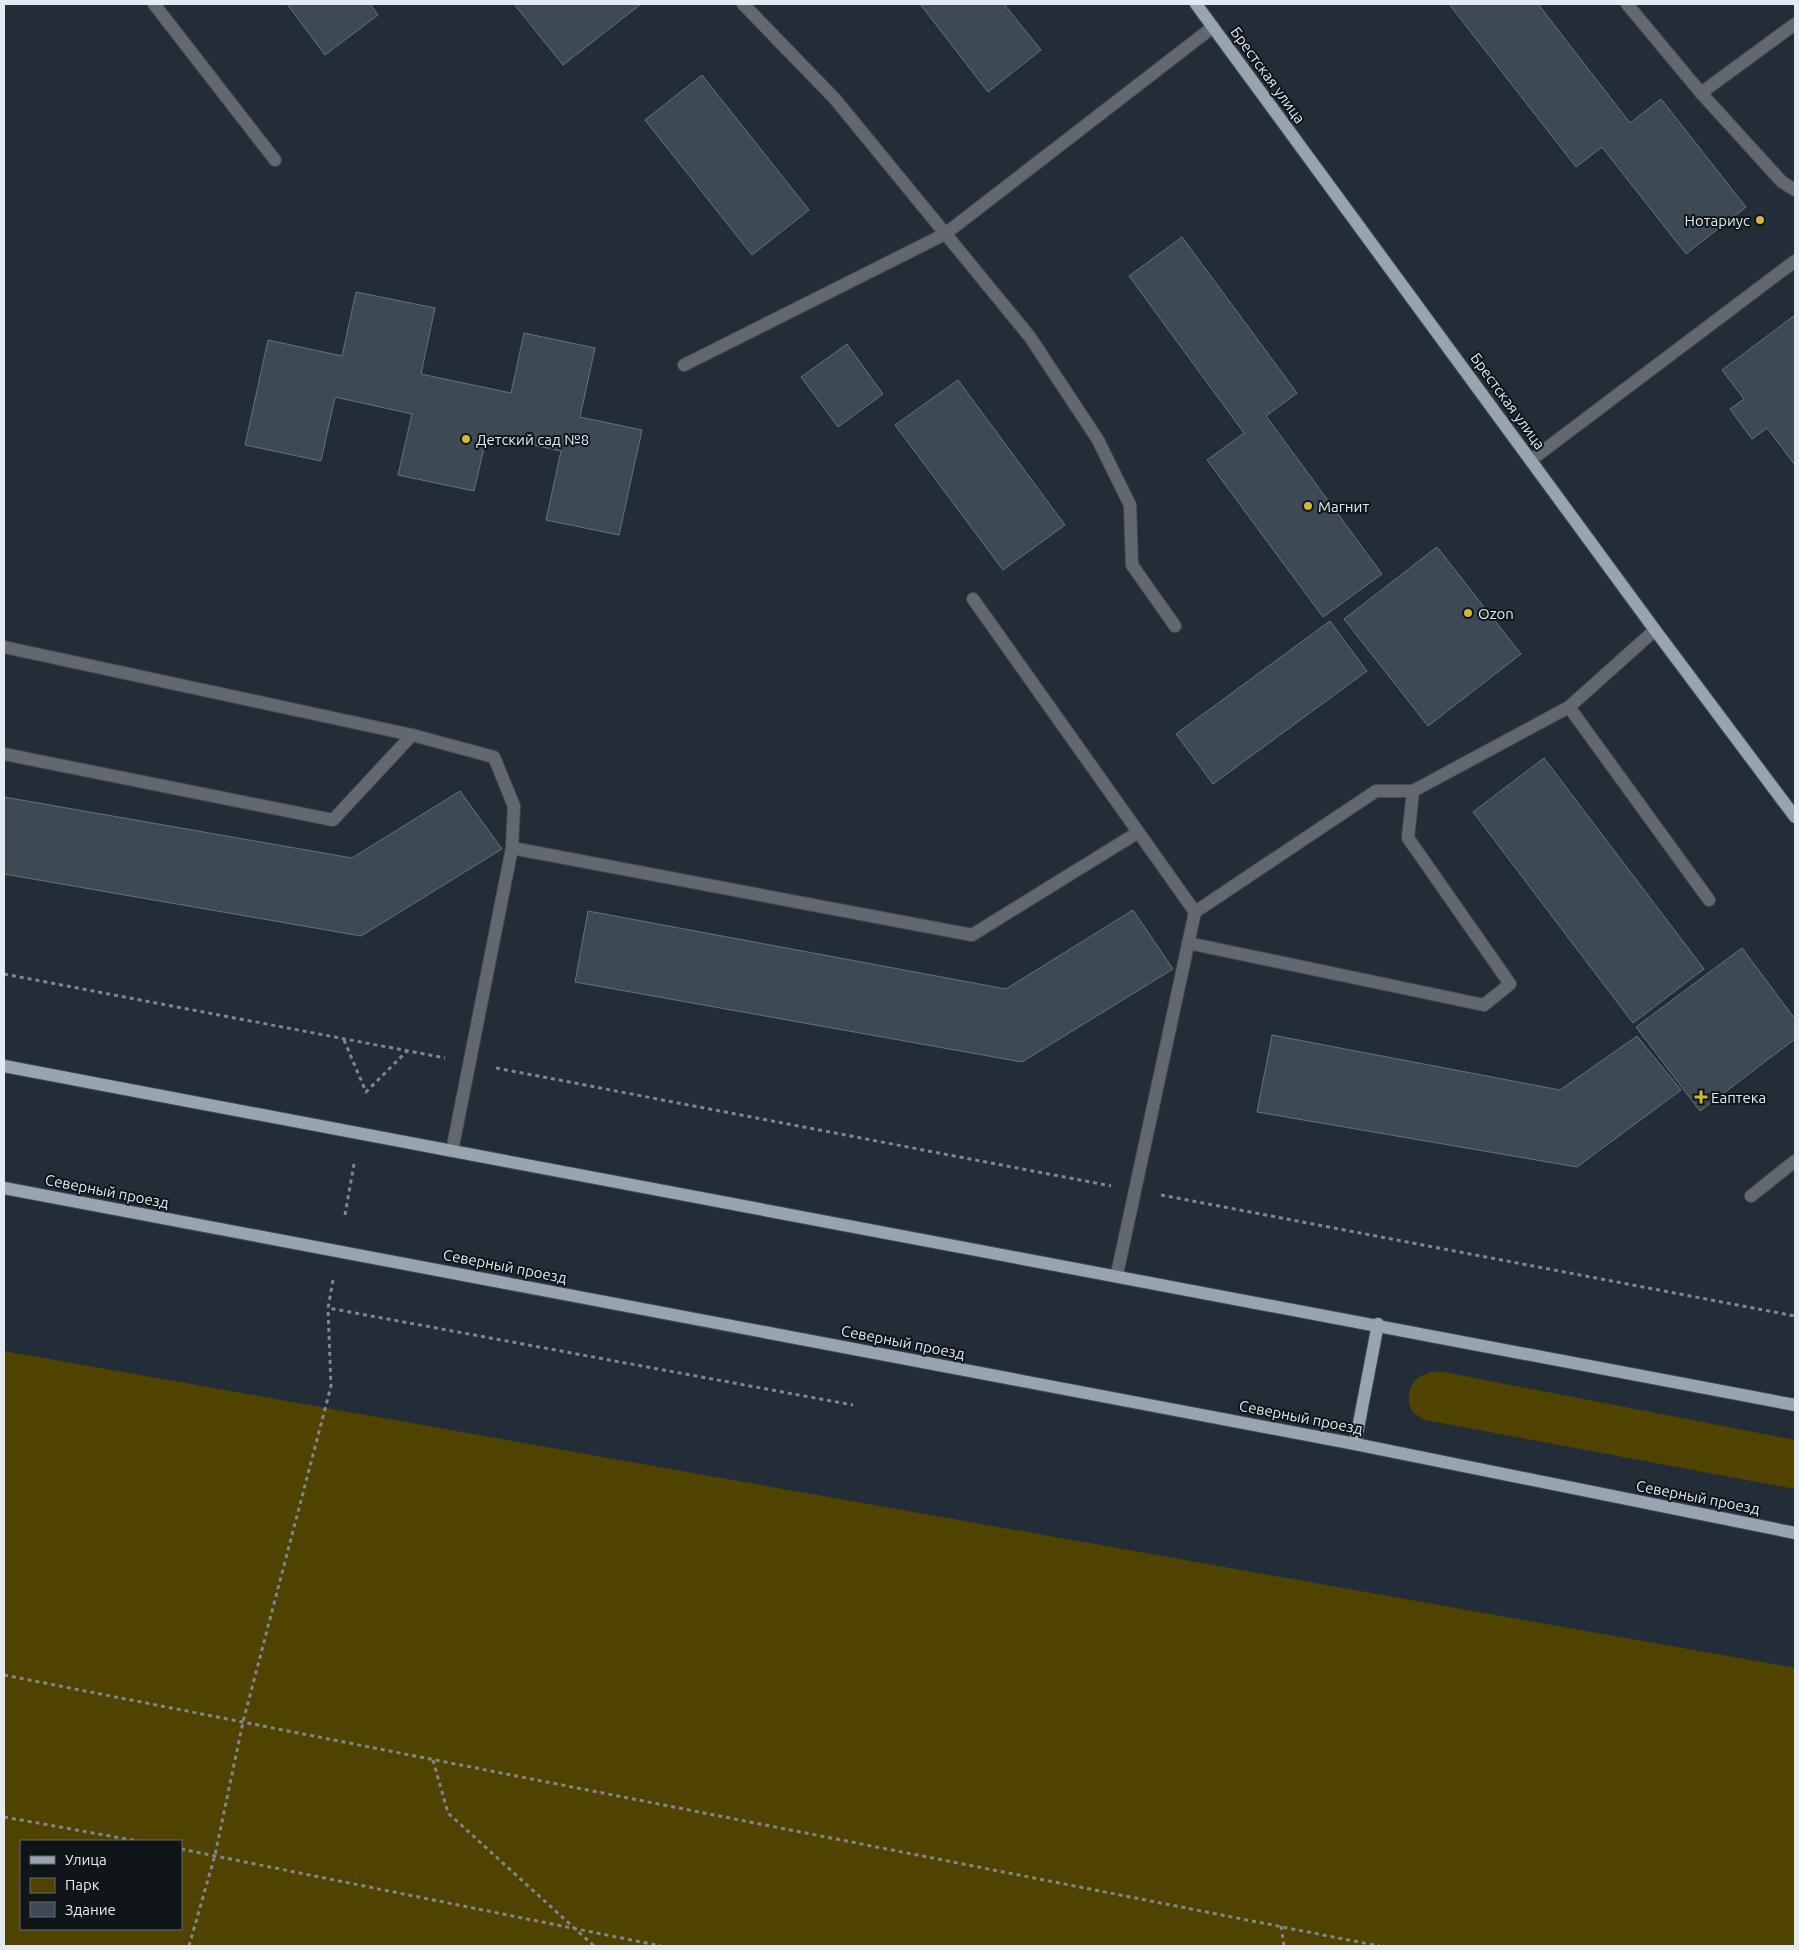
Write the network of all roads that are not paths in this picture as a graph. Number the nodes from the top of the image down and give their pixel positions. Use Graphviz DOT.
graph roads {
  1 [pos="154,4"];
  2 [pos="743,4"];
  3 [pos="1196,4"];
  4 [pos="1627,4"];
  5 [pos="1795,24"];
  6 [pos="1213,27"];
  7 [pos="1701,93"];
  8 [pos="275,160"];
  9 [pos="1795,190"];
  10 [pos="945,234"];
  11 [pos="1795,261"];
  12 [pos="684,365"];
  13 [pos="1531,460"];
  14 [pos="973,599"];
  15 [pos="1175,626"];
  16 [pos="1656,630"];
  17 [pos="4,647"];
  18 [pos="1569,707"];
  19 [pos="412,735"];
  20 [pos="4,754"];
  21 [pos="1413,791"];
  22 [pos="1795,817"];
  23 [pos="1137,833"];
  24 [pos="512,848"];
  25 [pos="1709,900"];
  26 [pos="1195,912"];
  27 [pos="1188,943"];
  28 [pos="4,1066"];
  29 [pos="452,1151"];
  30 [pos="1795,1161"];
  31 [pos="4,1188"];
  32 [pos="1751,1196"];
  33 [pos="1117,1274"];
  34 [pos="1378,1324"];
  35 [pos="1795,1405"];
  36 [pos="1356,1444"];
  37 [pos="1795,1533"];
  1 -- 8 [label="lane"];
  2 -- 10 [label="lane"];
  3 -- 6 [label="main road, Брестская улица"];
  4 -- 7 [label="lane"];
  5 -- 7 [label="lane"];
  6 -- 10 [label="lane"];
  6 -- 13 [label="main road, Брестская улица"];
  7 -- 9 [label="lane"];
  10 -- 12 [label="lane"];
  10 -- 15 [label="lane"];
  11 -- 13 [label="lane"];
  13 -- 16 [label="main road, Брестская улица"];
  14 -- 23 [label="lane"];
  16 -- 18 [label="lane"];
  16 -- 22 [label="main road, Брестская улица"];
  17 -- 19 [label="lane"];
  18 -- 21 [label="lane"];
  18 -- 25 [label="lane"];
  19 -- 20 [label="lane"];
  19 -- 24 [label="lane"];
  21 -- 26 [label="lane"];
  21 -- 27 [label="lane"];
  23 -- 24 [label="lane"];
  23 -- 26 [label="lane"];
  24 -- 29 [label="lane"];
  26 -- 27 [label="lane"];
  27 -- 33 [label="lane"];
  28 -- 29 [label="main road"];
  29 -- 33 [label="main road"];
  30 -- 32 [label="lane"];
  31 -- 36 [label="main road, Северный проезд"];
  33 -- 34 [label="main road"];
  34 -- 35 [label="main road"];
  34 -- 36 [label="main road"];
  36 -- 37 [label="main road, Северный проезд"];
}
